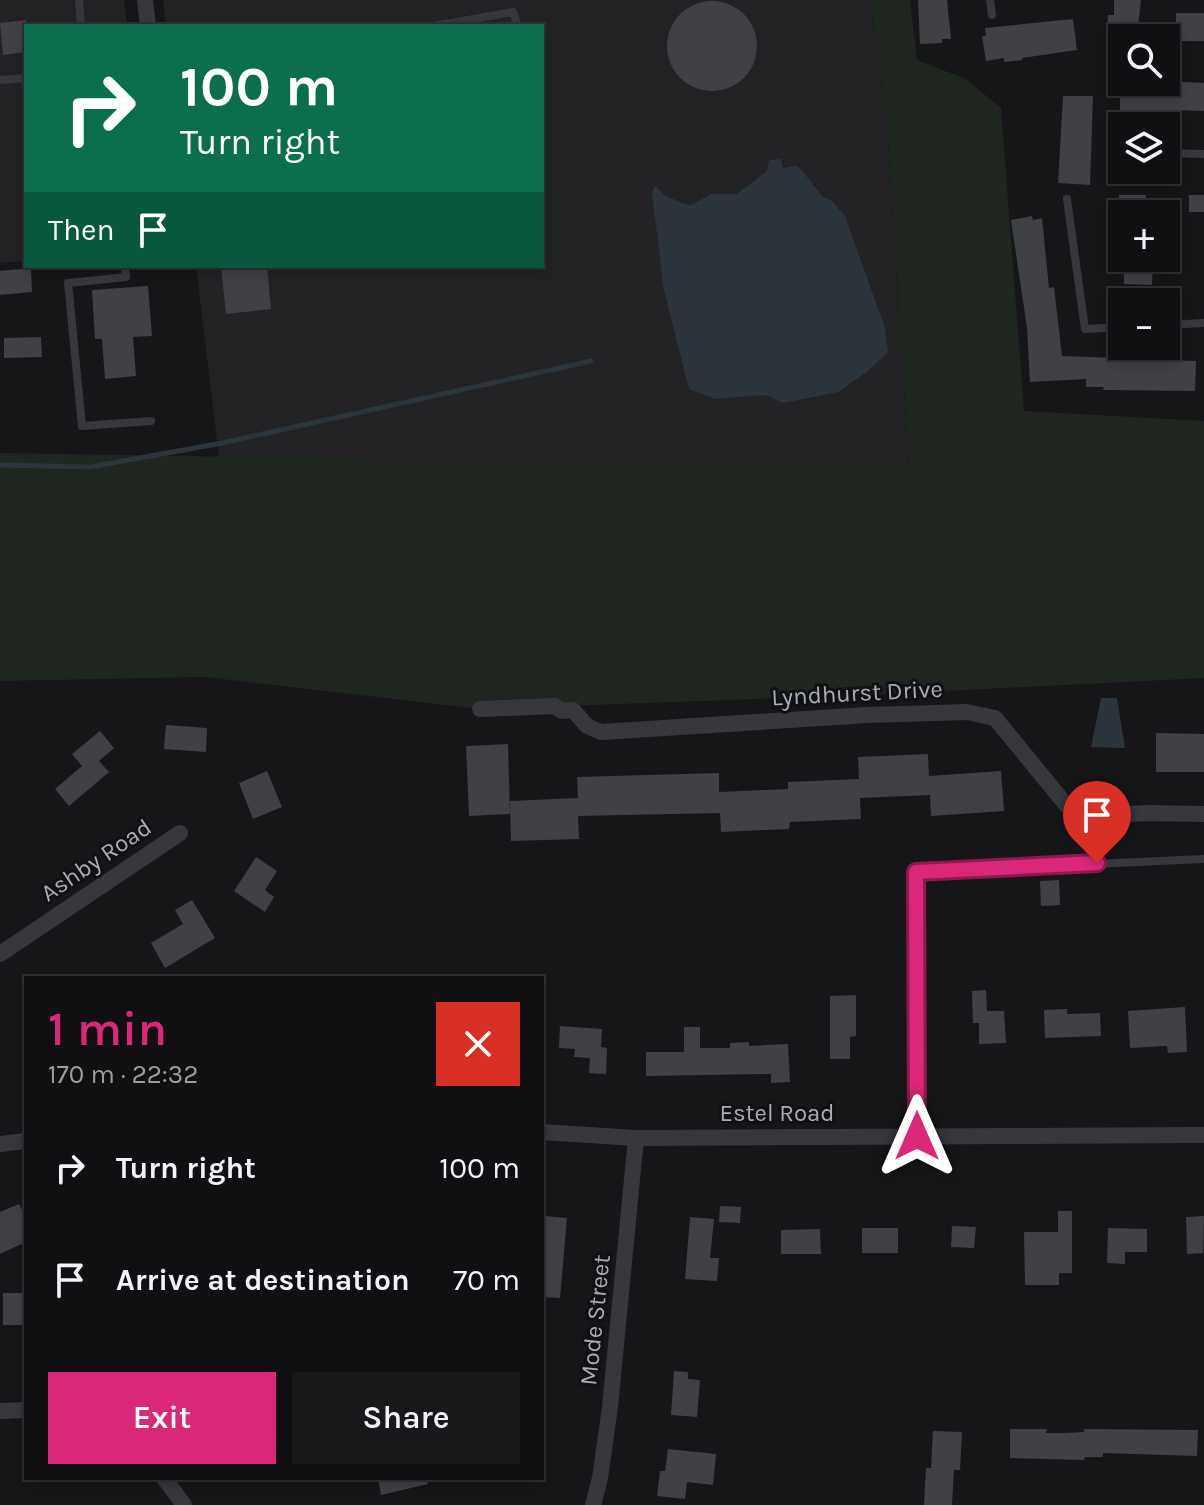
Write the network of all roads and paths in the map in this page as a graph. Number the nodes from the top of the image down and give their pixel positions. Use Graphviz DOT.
graph roads {
  1 [pos="79,0"];
  2 [pos="145,0"];
  3 [pos="990,0"];
  4 [pos="992,15"];
  5 [pos="81,24"];
  6 [pos="148,24"];
  7 [pos="445,24"];
  8 [pos="517,24"];
  9 [pos="24,78"];
  10 [pos="0,80"];
  11 [pos="1180,153"];
  12 [pos="1204,154"];
  13 [pos="1067,199"];
  14 [pos="125,268"];
  15 [pos="1204,323"];
  16 [pos="1180,324"];
  17 [pos="1108,328"];
  18 [pos="151,421"];
  19 [pos="480,709"];
  20 [pos="1204,814"];
  21 [pos="180,833"];
  22 [pos="1204,859"];
  23 [pos="916,872"];
  24 [pos="0,954"];
  25 [pos="544,1132"];
  26 [pos="1204,1135"];
  27 [pos="917,1136"];
  28 [pos="636,1138"];
  29 [pos="24,1141"];
  30 [pos="0,1144"];
  31 [pos="24,1410"];
  32 [pos="0,1411"];
  33 [pos="165,1480"];
  34 [pos="184,1505"];
  35 [pos="593,1505"];
  1 -- 5 [label="lane"];
  2 -- 6 [label="street"];
  3 -- 4 [label="lane"];
  7 -- 8 [label="lane"];
  9 -- 10 [label="lane"];
  11 -- 12 [label="lane"];
  13 -- 17 [label="lane"];
  14 -- 18 [label="lane"];
  15 -- 16 [label="lane"];
  19 -- 20 [label="street, Lyndhurst Drive"];
  21 -- 24 [label="street, Ashby Road"];
  22 -- 23 [label="lane"];
  23 -- 27 [label="street"];
  25 -- 28 [label="street, Estel Road"];
  26 -- 27 [label="street, Estel Road"];
  27 -- 28 [label="street, Estel Road"];
  28 -- 35 [label="street, Mode Street"];
  29 -- 30 [label="street"];
  31 -- 32 [label="street"];
  33 -- 34 [label="street"];
}
